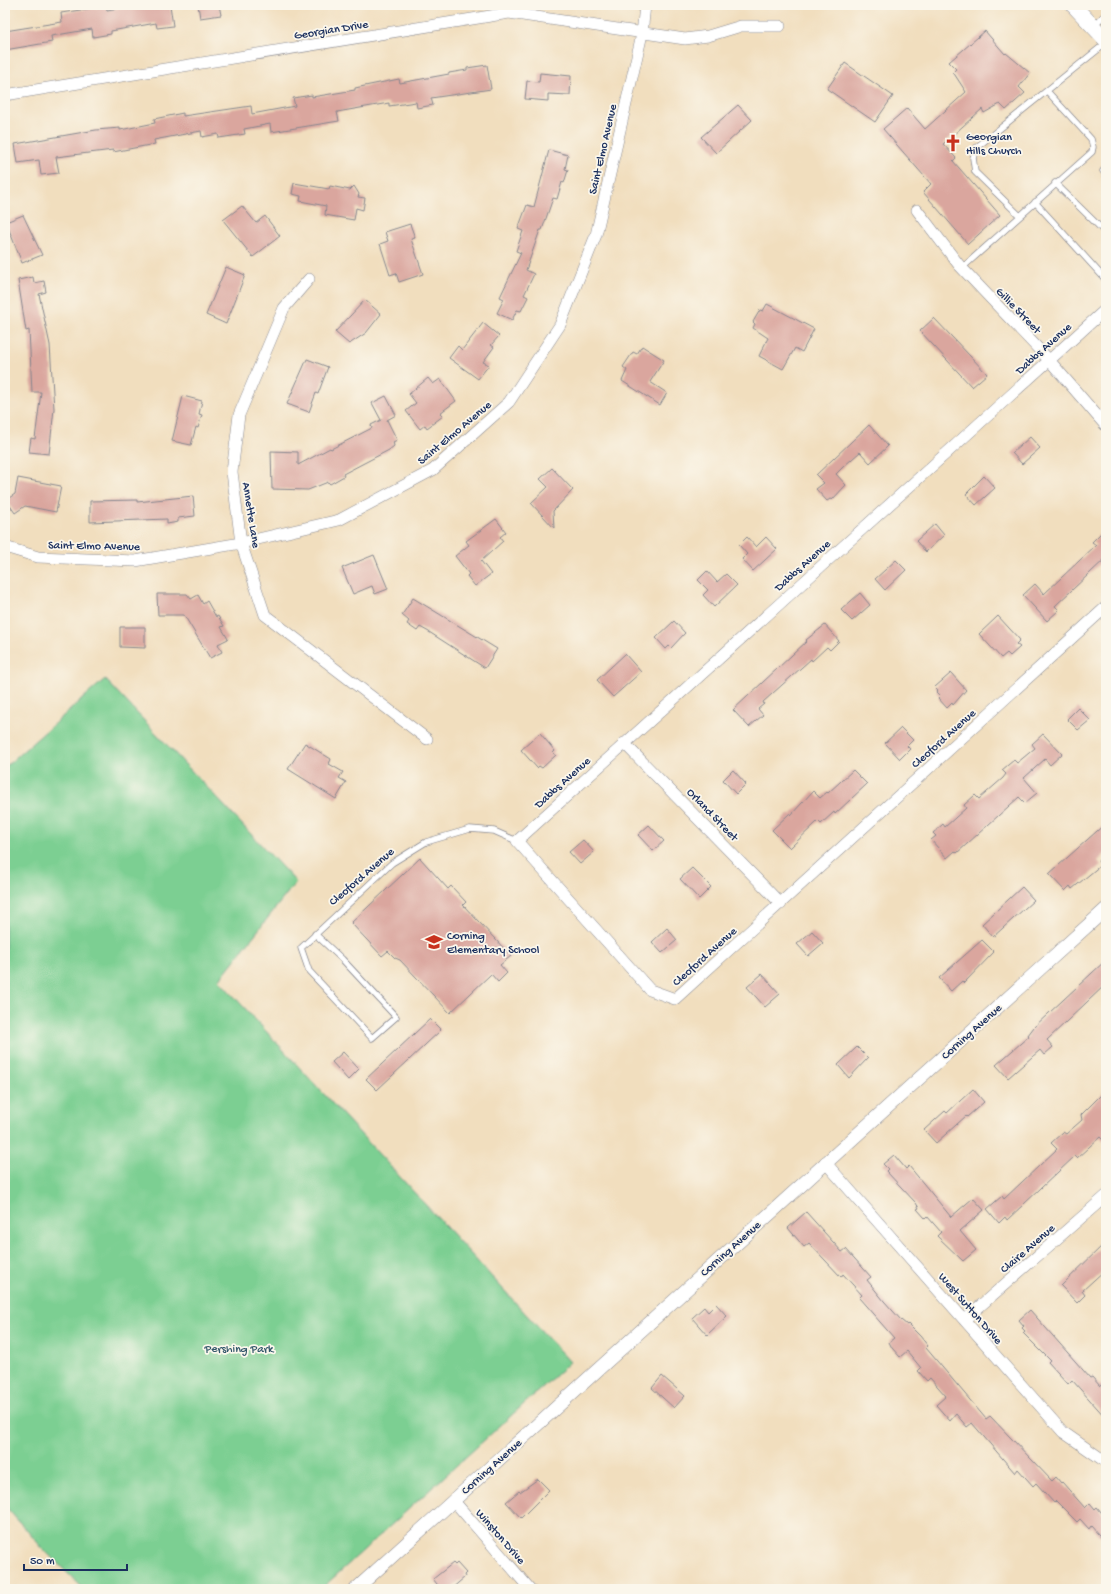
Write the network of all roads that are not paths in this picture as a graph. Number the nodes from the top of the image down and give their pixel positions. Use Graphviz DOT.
graph roads {
  1 [pos="646,5"];
  2 [pos="1073,5"];
  3 [pos="1106,14"];
  4 [pos="780,26"];
  5 [pos="1093,26"];
  6 [pos="642,34"];
  7 [pos="1106,40"];
  8 [pos="1106,43"];
  9 [pos="1047,91"];
  10 [pos="5,95"];
  11 [pos="1106,168"];
  12 [pos="1106,175"];
  13 [pos="1055,183"];
  14 [pos="1035,202"];
  15 [pos="917,210"];
  16 [pos="1020,216"];
  17 [pos="1106,233"];
  18 [pos="962,268"];
  19 [pos="309,279"];
  20 [pos="1106,280"];
  21 [pos="1106,309"];
  22 [pos="1048,360"];
  23 [pos="1106,426"];
  24 [pos="242,543"];
  25 [pos="5,547"];
  26 [pos="1106,607"];
  27 [pos="427,739"];
  28 [pos="624,743"];
  29 [pos="517,841"];
  30 [pos="781,904"];
  31 [pos="1106,909"];
  32 [pos="315,934"];
  33 [pos="825,1162"];
  34 [pos="1106,1196"];
  35 [pos="964,1320"];
  36 [pos="1106,1462"];
  37 [pos="453,1500"];
  38 [pos="356,1589"];
  39 [pos="530,1589"];
  1 -- 6 [label="street, Saint Elmo Avenue"];
  2 -- 5 [label="main road"];
  3 -- 5 [label="lane"];
  4 -- 6 [label="street, Georgian Drive"];
  5 -- 7 [label="main road"];
  6 -- 10 [label="street, Georgian Drive"];
  6 -- 24 [label="street, Saint Elmo Avenue"];
  8 -- 9 [label="lane"];
  9 -- 13 [label="lane"];
  9 -- 16 [label="lane"];
  11 -- 12 [label="lane"];
  13 -- 14 [label="lane"];
  13 -- 17 [label="lane"];
  14 -- 16 [label="lane"];
  14 -- 20 [label="lane"];
  15 -- 18 [label="street, Gillie Street"];
  16 -- 18 [label="lane"];
  18 -- 22 [label="street, Gillie Street"];
  19 -- 24 [label="street, Annette Lane"];
  21 -- 22 [label="street, Dabbs Avenue"];
  22 -- 23 [label="street, Gillie Street"];
  22 -- 28 [label="street, Dabbs Avenue"];
  24 -- 25 [label="street, Saint Elmo Avenue"];
  24 -- 27 [label="street, Annette Lane"];
  26 -- 30 [label="street, Cleoford Avenue"];
  28 -- 29 [label="street, Dabbs Avenue"];
  28 -- 30 [label="street, Orland Street"];
  29 -- 30 [label="street, Cleoford Avenue"];
  29 -- 32 [label="lane, Cleoford Avenue"];
  31 -- 33 [label="street, Corning Avenue"];
  32 -- 32 [label="lane, Cleoford Avenue"];
  33 -- 35 [label="street, West Sutton Drive"];
  33 -- 37 [label="street, Corning Avenue"];
  34 -- 35 [label="street, Claire Avenue"];
  35 -- 36 [label="street, West Sutton Drive"];
  37 -- 38 [label="street, Corning Avenue"];
  37 -- 39 [label="street, Winston Drive"];
}
